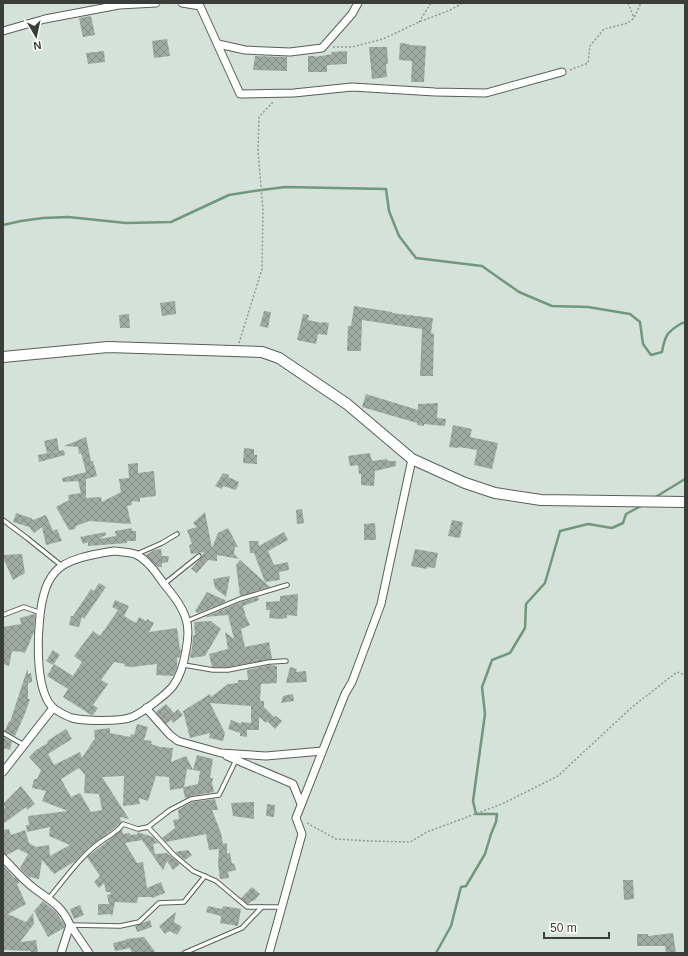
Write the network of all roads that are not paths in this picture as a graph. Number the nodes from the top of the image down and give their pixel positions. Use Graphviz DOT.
graph roads {
  1 [pos="156,3"];
  2 [pos="182,3"];
  3 [pos="358,3"];
  4 [pos="192,4"];
  5 [pos="3,31"];
  6 [pos="218,44"];
  7 [pos="562,72"];
  8 [pos="3,357"];
  9 [pos="412,459"];
  10 [pos="685,502"];
  11 [pos="3,520"];
  12 [pos="177,534"];
  13 [pos="136,554"];
  14 [pos="199,556"];
  15 [pos="62,566"];
  16 [pos="164,584"];
  17 [pos="287,585"];
  18 [pos="41,613"];
  19 [pos="3,615"];
  20 [pos="187,621"];
  21 [pos="286,661"];
  22 [pos="184,665"];
  23 [pos="53,708"];
  24 [pos="146,708"];
  25 [pos="3,733"];
  26 [pos="24,746"];
  27 [pos="322,751"];
  28 [pos="221,754"];
  29 [pos="236,760"];
  30 [pos="3,772"];
  31 [pos="301,804"];
  32 [pos="148,827"];
  33 [pos="3,858"];
  34 [pos="205,876"];
  35 [pos="49,898"];
  36 [pos="262,907"];
  37 [pos="282,907"];
  38 [pos="70,924"];
  39 [pos="60,953"];
  40 [pos="89,953"];
  41 [pos="184,953"];
  42 [pos="269,953"];
  1 -- 5 [label="street"];
  2 -- 4 [label="street"];
  3 -- 6 [label="street"];
  4 -- 6 [label="street"];
  6 -- 7 [label="street"];
  8 -- 9 [label="street"];
  9 -- 10 [label="street"];
  9 -- 27 [label="street"];
  11 -- 15 [label="lane"];
  12 -- 13 [label="lane"];
  13 -- 15 [label="street"];
  13 -- 16 [label="street"];
  14 -- 16 [label="lane"];
  15 -- 18 [label="street"];
  16 -- 20 [label="street"];
  17 -- 20 [label="lane"];
  18 -- 19 [label="lane"];
  18 -- 23 [label="street"];
  20 -- 22 [label="street"];
  21 -- 22 [label="lane"];
  22 -- 24 [label="street"];
  23 -- 24 [label="street"];
  23 -- 26 [label="street"];
  24 -- 28 [label="street"];
  25 -- 26 [label="lane"];
  26 -- 30 [label="street"];
  27 -- 28 [label="street"];
  27 -- 31 [label="street"];
  28 -- 29 [label="street"];
  29 -- 31 [label="street"];
  29 -- 32 [label="lane"];
  31 -- 37 [label="street"];
  32 -- 34 [label="lane"];
  32 -- 35 [label="lane"];
  33 -- 35 [label="street"];
  34 -- 36 [label="lane"];
  34 -- 38 [label="lane"];
  35 -- 38 [label="street"];
  36 -- 37 [label="lane"];
  36 -- 41 [label="lane"];
  37 -- 42 [label="street"];
  38 -- 39 [label="street"];
  38 -- 40 [label="street"];
}
